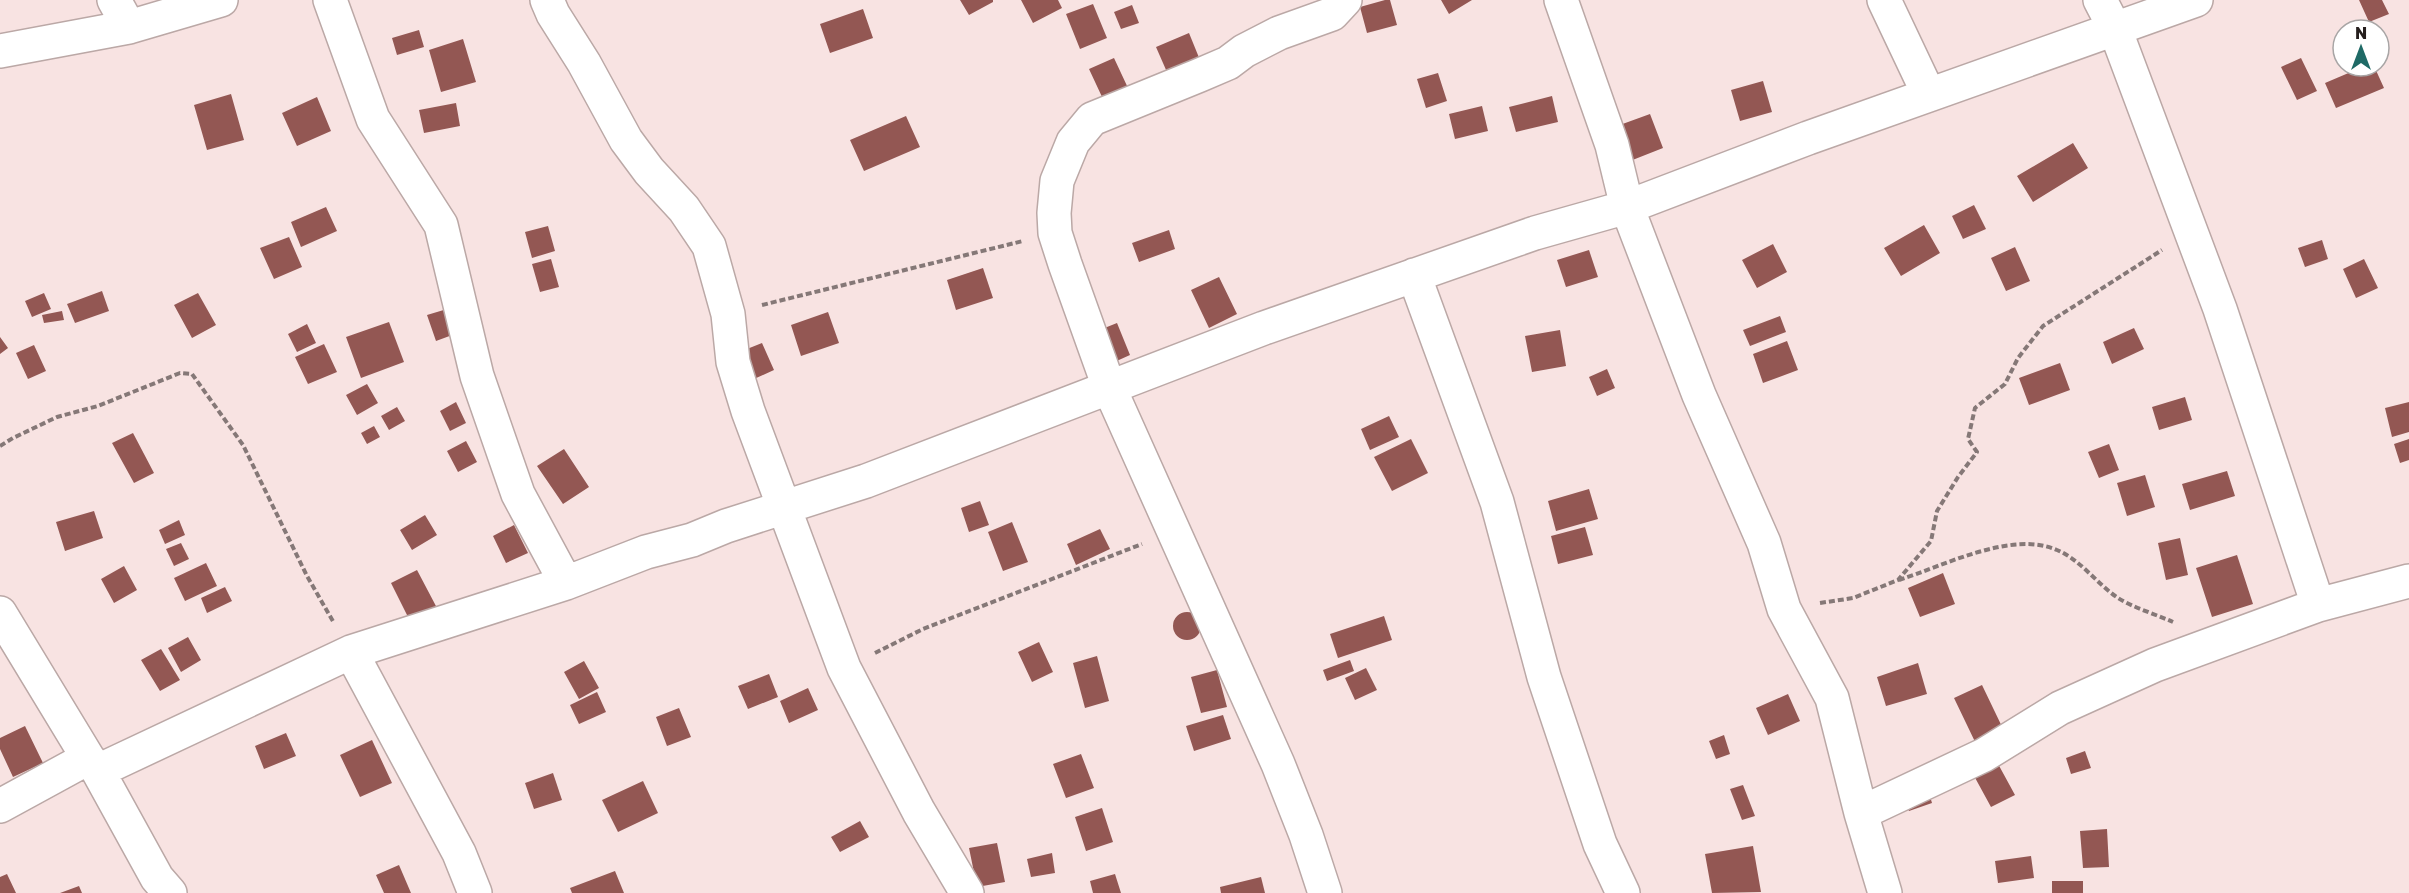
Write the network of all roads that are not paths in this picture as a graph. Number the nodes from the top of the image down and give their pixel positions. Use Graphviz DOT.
graph roads {
  1 [pos="220,0"];
  2 [pos="330,0"];
  3 [pos="547,0"];
  4 [pos="1346,0"];
  5 [pos="1561,0"];
  6 [pos="1884,0"];
  7 [pos="2100,0"];
  8 [pos="2196,0"];
  9 [pos="121,14"];
  10 [pos="2115,29"];
  11 [pos="0,51"];
  12 [pos="1929,95"];
  13 [pos="1627,207"];
  14 [pos="1414,275"];
  15 [pos="1109,387"];
  16 [pos="783,508"];
  17 [pos="2409,581"];
  18 [pos="566,583"];
  19 [pos="2318,605"];
  20 [pos="0,613"];
  21 [pos="351,652"];
  22 [pos="93,764"];
  23 [pos="0,806"];
  24 [pos="1861,813"];
  25 [pos="170,893"];
  26 [pos="475,893"];
  27 [pos="967,893"];
  28 [pos="1325,893"];
  29 [pos="1623,893"];
  30 [pos="1885,893"];
  1 -- 9 [label="street"];
  2 -- 18 [label="street"];
  3 -- 16 [label="street"];
  4 -- 15 [label="street"];
  5 -- 13 [label="street"];
  6 -- 12 [label="street"];
  7 -- 10 [label="street"];
  8 -- 10 [label="street"];
  9 -- 11 [label="street"];
  10 -- 12 [label="street"];
  10 -- 19 [label="street"];
  12 -- 13 [label="street"];
  13 -- 14 [label="street"];
  13 -- 24 [label="street"];
  14 -- 15 [label="street"];
  14 -- 29 [label="street"];
  15 -- 16 [label="street"];
  15 -- 28 [label="street"];
  16 -- 18 [label="street"];
  16 -- 27 [label="street"];
  17 -- 19 [label="street"];
  18 -- 21 [label="street"];
  19 -- 24 [label="street"];
  20 -- 22 [label="street"];
  21 -- 22 [label="street"];
  21 -- 26 [label="street"];
  22 -- 23 [label="street"];
  22 -- 25 [label="street"];
  24 -- 30 [label="street"];
}
